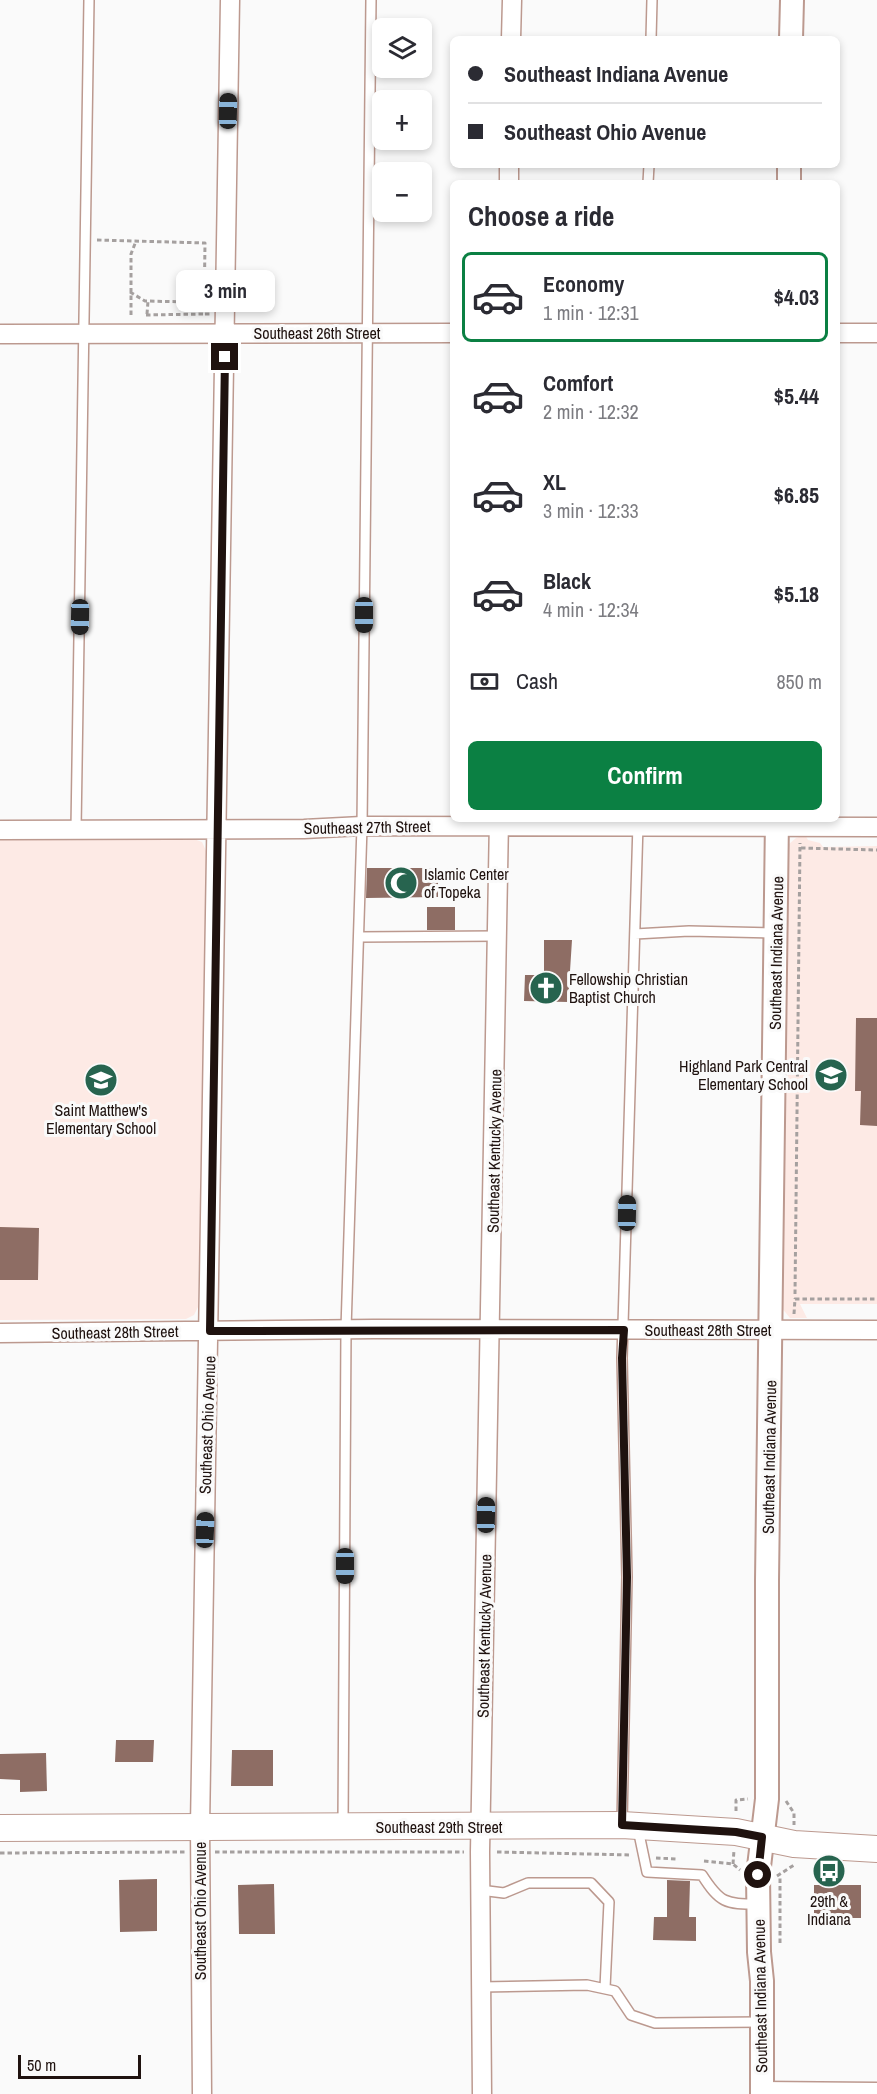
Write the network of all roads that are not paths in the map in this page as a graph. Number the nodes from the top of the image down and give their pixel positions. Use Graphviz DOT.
graph roads {
  1 [pos="89,0"];
  2 [pos="230,0"];
  3 [pos="370,0"];
  4 [pos="512,0"];
  5 [pos="652,0"];
  6 [pos="792,0"];
  7 [pos="511,36"];
  8 [pos="651,36"];
  9 [pos="791,36"];
  10 [pos="366,333"];
  11 [pos="450,333"];
  12 [pos="840,333"];
  13 [pos="877,333"];
  14 [pos="0,334"];
  15 [pos="85,334"];
  16 [pos="225,334"];
  17 [pos="777,822"];
  18 [pos="499,823"];
  19 [pos="638,823"];
  20 [pos="362,826"];
  21 [pos="877,826"];
  22 [pos="76,829"];
  23 [pos="217,829"];
  24 [pos="0,830"];
  25 [pos="777,933"];
  26 [pos="635,934"];
  27 [pos="497,936"];
  28 [pos="359,937"];
  29 [pos="346,1329"];
  30 [pos="491,1329"];
  31 [pos="624,1330"];
  32 [pos="782,1330"];
  33 [pos="877,1330"];
  34 [pos="210,1331"];
  35 [pos="0,1333"];
  36 [pos="343,1826"];
  37 [pos="630,1826"];
  38 [pos="200,1827"];
  39 [pos="0,1828"];
  40 [pos="762,1837"];
  41 [pos="481,1839"];
  42 [pos="877,1849"];
  43 [pos="480,1890"];
  44 [pos="758,1904"];
  45 [pos="481,1987"];
  46 [pos="605,1988"];
  47 [pos="763,2022"];
  48 [pos="762,2092"];
  49 [pos="877,2092"];
  50 [pos="202,2094"];
  51 [pos="482,2094"];
  1 -- 15 [label="lane"];
  2 -- 16 [label="street, Southeast Ohio Avenue"];
  3 -- 10 [label="lane"];
  4 -- 7 [label="street"];
  5 -- 8 [label="lane"];
  6 -- 9 [label="street"];
  10 -- 11 [label="street, Southeast 26th Street"];
  10 -- 16 [label="street, Southeast 26th Street"];
  10 -- 20 [label="lane"];
  12 -- 13 [label="street"];
  14 -- 15 [label="street, Southeast 26th Street"];
  15 -- 16 [label="street, Southeast 26th Street"];
  15 -- 22 [label="lane"];
  16 -- 23 [label="street, Southeast Ohio Avenue"];
  17 -- 19 [label="street, Southeast 27th Street"];
  17 -- 21 [label="street, Southeast 27th Street"];
  17 -- 25 [label="street, Southeast Indiana Avenue"];
  18 -- 19 [label="street, Southeast 27th Street"];
  18 -- 20 [label="street, Southeast 27th Street"];
  18 -- 27 [label="street, Southeast Kentucky Avenue"];
  19 -- 26 [label="lane"];
  20 -- 23 [label="street, Southeast 27th Street"];
  20 -- 28 [label="lane"];
  22 -- 23 [label="street, Southeast 27th Street"];
  22 -- 24 [label="street, Southeast 27th Street"];
  23 -- 34 [label="street, Southeast Ohio Avenue"];
  25 -- 26 [label="lane"];
  25 -- 32 [label="street, Southeast Indiana Avenue"];
  26 -- 31 [label="lane"];
  27 -- 28 [label="lane"];
  27 -- 30 [label="street, Southeast Kentucky Avenue"];
  28 -- 29 [label="lane"];
  29 -- 30 [label="street, Southeast 28th Street"];
  29 -- 34 [label="street, Southeast 28th Street"];
  29 -- 36 [label="lane"];
  30 -- 31 [label="street, Southeast 28th Street"];
  30 -- 41 [label="street, Southeast Kentucky Avenue"];
  31 -- 32 [label="street, Southeast 28th Street"];
  31 -- 37 [label="lane"];
  32 -- 33 [label="street, Southeast 28th Street"];
  32 -- 40 [label="street, Southeast Indiana Avenue"];
  34 -- 35 [label="street, Southeast 28th Street"];
  34 -- 38 [label="street, Southeast Ohio Avenue"];
  36 -- 38 [label="main road, Southeast 29th Street"];
  36 -- 41 [label="main road, Southeast 29th Street"];
  37 -- 40 [label="main road, Southeast 29th Street"];
  37 -- 41 [label="main road, Southeast 29th Street"];
  37 -- 44 [label="lane"];
  38 -- 39 [label="main road, Southeast 29th Street"];
  38 -- 50 [label="street, Southeast Ohio Avenue"];
  40 -- 42 [label="main road, Southeast 29th Street"];
  40 -- 44 [label="street, Southeast Indiana Avenue"];
  41 -- 43 [label="street, Southeast Kentucky Avenue"];
  43 -- 45 [label="street, Southeast Kentucky Avenue"];
  43 -- 46 [label="lane"];
  44 -- 47 [label="street, Southeast Indiana Avenue"];
  45 -- 46 [label="lane"];
  45 -- 51 [label="street, Southeast Kentucky Avenue"];
  46 -- 47 [label="lane"];
  47 -- 48 [label="street, Southeast Indiana Avenue"];
  48 -- 49 [label="street"];
}
